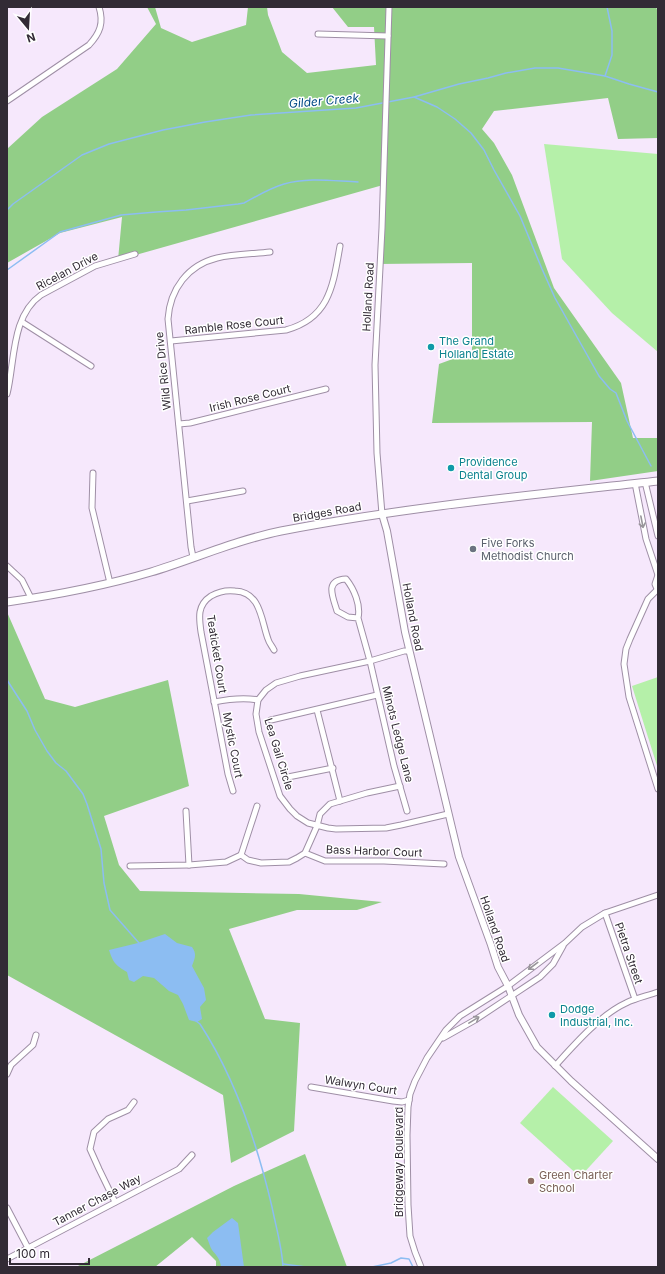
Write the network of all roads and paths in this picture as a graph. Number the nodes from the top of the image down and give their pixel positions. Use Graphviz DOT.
graph roads {
  1 [pos="99,7"];
  2 [pos="389,7"];
  3 [pos="318,34"];
  4 [pos="388,36"];
  5 [pos="7,101"];
  6 [pos="340,246"];
  7 [pos="270,252"];
  8 [pos="135,254"];
  9 [pos="22,322"];
  10 [pos="171,342"];
  11 [pos="91,366"];
  12 [pos="326,389"];
  13 [pos="7,394"];
  14 [pos="179,424"];
  15 [pos="93,473"];
  16 [pos="658,481"];
  17 [pos="645,482"];
  18 [pos="635,483"];
  19 [pos="243,491"];
  20 [pos="187,501"];
  21 [pos="382,514"];
  22 [pos="658,536"];
  23 [pos="193,557"];
  24 [pos="7,566"];
  25 [pos="658,575"];
  26 [pos="110,583"];
  27 [pos="658,591"];
  28 [pos="31,598"];
  29 [pos="7,602"];
  30 [pos="358,618"];
  31 [pos="274,650"];
  32 [pos="409,651"];
  33 [pos="370,661"];
  34 [pos="377,695"];
  35 [pos="258,700"];
  36 [pos="214,702"];
  37 [pos="317,710"];
  38 [pos="271,720"];
  39 [pos="333,768"];
  40 [pos="288,777"];
  41 [pos="400,786"];
  42 [pos="658,789"];
  43 [pos="233,791"];
  44 [pos="340,801"];
  45 [pos="257,806"];
  46 [pos="186,811"];
  47 [pos="407,811"];
  48 [pos="448,814"];
  49 [pos="317,826"];
  50 [pos="305,853"];
  51 [pos="241,855"];
  52 [pos="444,864"];
  53 [pos="189,865"];
  54 [pos="130,866"];
  55 [pos="658,894"];
  56 [pos="605,913"];
  57 [pos="565,943"];
  58 [pos="508,986"];
  59 [pos="658,992"];
  60 [pos="511,996"];
  61 [pos="635,999"];
  62 [pos="36,1035"];
  63 [pos="440,1039"];
  64 [pos="555,1066"];
  65 [pos="7,1074"];
  66 [pos="311,1087"];
  67 [pos="409,1100"];
  68 [pos="134,1102"];
  69 [pos="192,1155"];
  70 [pos="658,1159"];
  71 [pos="115,1202"];
  72 [pos="7,1208"];
  73 [pos="28,1248"];
  74 [pos="7,1259"];
  75 [pos="422,1267"];
  1 -- 5 [label="street"];
  2 -- 4 [label="street, Holland Road"];
  3 -- 4 [label="street"];
  4 -- 21 [label="street, Holland Road"];
  6 -- 10 [label="street, Ramble Rose Court"];
  7 -- 10 [label="street, Wild Rice Drive"];
  8 -- 9 [label="street, Ricelan Drive"];
  9 -- 11 [label="street"];
  9 -- 13 [label="street, Ricelan Drive"];
  10 -- 14 [label="street, Wild Rice Drive"];
  12 -- 14 [label="street, Irish Rose Court"];
  14 -- 20 [label="street, Wild Rice Drive"];
  15 -- 26 [label="street"];
  16 -- 17 [label="main road, Bridges Road"];
  17 -- 18 [label="main road, Bridges Road"];
  17 -- 22 [label="street"];
  18 -- 21 [label="main road, Bridges Road"];
  18 -- 25 [label="street, one-way"];
  19 -- 20 [label="street"];
  20 -- 23 [label="street, Wild Rice Drive"];
  21 -- 23 [label="main road, Bridges Road"];
  21 -- 32 [label="street, Holland Road"];
  23 -- 26 [label="main road, Bridges Road"];
  24 -- 28 [label="street"];
  25 -- 27 [label="street"];
  26 -- 28 [label="main road, Bridges Road"];
  27 -- 42 [label="street"];
  28 -- 29 [label="main road, Bridges Road"];
  30 -- 30 [label="street, Minots Ledge Lane"];
  30 -- 33 [label="street, Minots Ledge Lane"];
  31 -- 36 [label="street, Teaticket Court"];
  32 -- 33 [label="street"];
  32 -- 48 [label="street, Holland Road"];
  33 -- 34 [label="street, Minots Ledge Lane"];
  33 -- 35 [label="street"];
  34 -- 37 [label="street"];
  34 -- 41 [label="street, Minots Ledge Lane"];
  35 -- 36 [label="street"];
  35 -- 49 [label="street, Lea Gail Circle"];
  36 -- 43 [label="street, Mystic Court"];
  37 -- 38 [label="street"];
  37 -- 39 [label="street"];
  39 -- 40 [label="street"];
  39 -- 44 [label="street"];
  41 -- 44 [label="street"];
  41 -- 47 [label="street, Minots Ledge Lane"];
  44 -- 49 [label="street"];
  45 -- 51 [label="street"];
  46 -- 53 [label="street"];
  48 -- 49 [label="street, Lea Gail Circle"];
  48 -- 58 [label="street, Holland Road"];
  49 -- 50 [label="street"];
  50 -- 51 [label="street"];
  50 -- 52 [label="street, Bass Harbor Court"];
  51 -- 53 [label="street"];
  53 -- 54 [label="street"];
  55 -- 56 [label="street, Bridgeway Boulevard"];
  56 -- 57 [label="street, Bridgeway Boulevard"];
  56 -- 61 [label="street, Pietra Street"];
  57 -- 58 [label="street, Bridgeway Boulevard, one-way"];
  57 -- 60 [label="street, Bridgeway Boulevard"];
  58 -- 60 [label="street, Holland Road"];
  58 -- 63 [label="street, Bridgeway Boulevard"];
  59 -- 61 [label="street"];
  63 -- 60 [label="street, Bridgeway Boulevard, one-way"];
  60 -- 64 [label="street, Holland Road"];
  61 -- 64 [label="street"];
  62 -- 65 [label="street"];
  63 -- 67 [label="street, Bridgeway Boulevard"];
  64 -- 70 [label="street, Holland Road"];
  66 -- 67 [label="street, Walwyn Court"];
  67 -- 75 [label="street, Bridgeway Boulevard"];
  68 -- 71 [label="street"];
  69 -- 71 [label="street, Tanner Chase Way"];
  71 -- 73 [label="street, Tanner Chase Way"];
  72 -- 73 [label="street"];
  73 -- 74 [label="street, Tanner Chase Way"];
}
